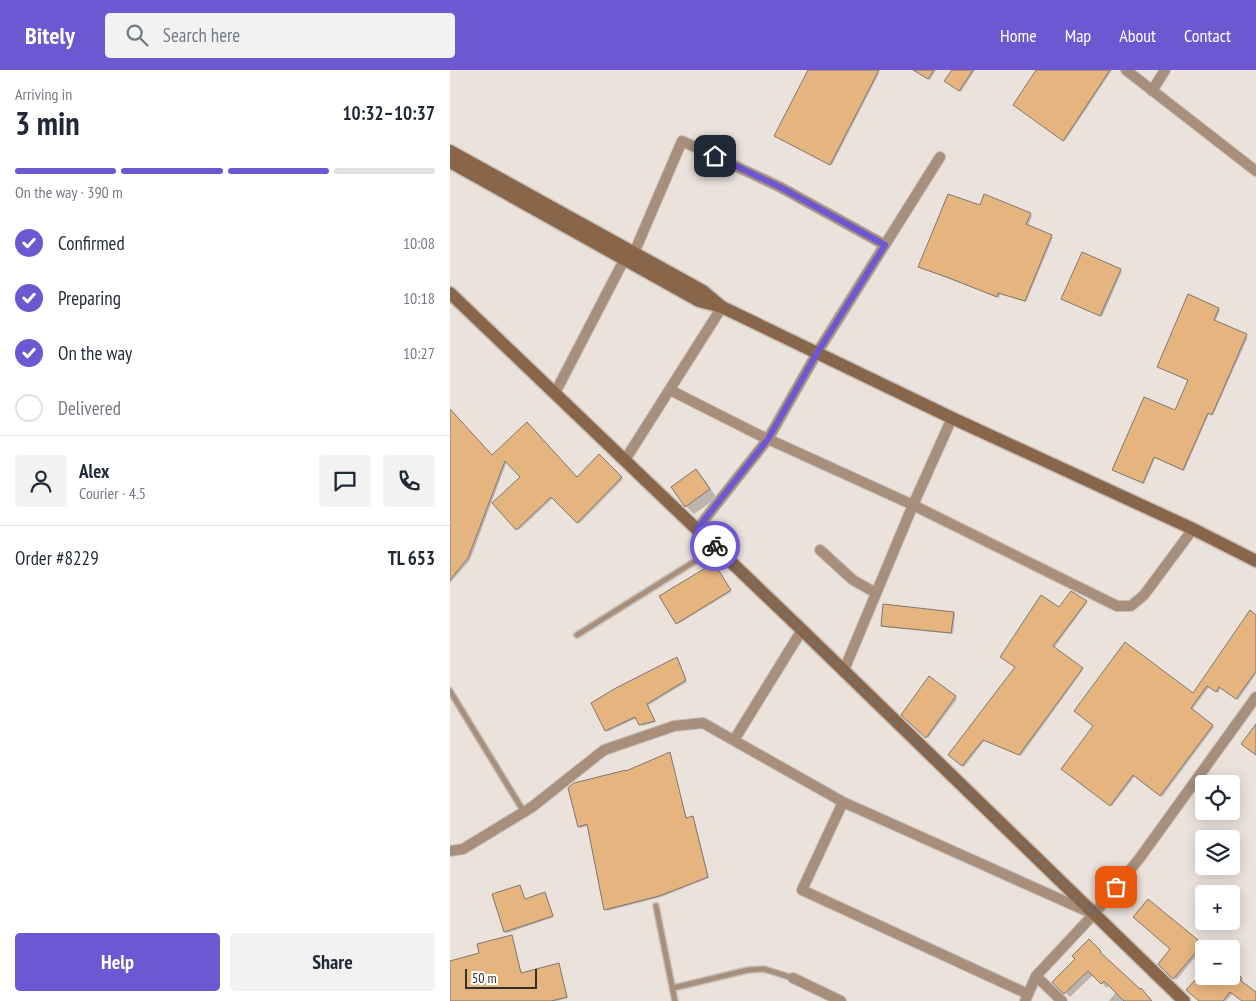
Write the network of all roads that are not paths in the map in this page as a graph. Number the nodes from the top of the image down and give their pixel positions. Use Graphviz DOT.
graph roads {
  1 [pos="1126,70"];
  2 [pos="1165,70"];
  3 [pos="1152,92"];
  4 [pos="450,151"];
  5 [pos="940,157"];
  6 [pos="450,162"];
  7 [pos="1256,171"];
  8 [pos="885,245"];
  9 [pos="629,257"];
  10 [pos="450,293"];
  11 [pos="722,307"];
  12 [pos="817,353"];
  13 [pos="670,390"];
  14 [pos="555,394"];
  15 [pos="952,418"];
  16 [pos="768,439"];
  17 [pos="625,460"];
  18 [pos="913,505"];
  19 [pos="697,529"];
  20 [pos="1193,529"];
  21 [pos="716,548"];
  22 [pos="820,550"];
  23 [pos="1256,560"];
  24 [pos="876,593"];
  25 [pos="802,630"];
  26 [pos="577,635"];
  27 [pos="844,670"];
  28 [pos="450,691"];
  29 [pos="1256,697"];
  30 [pos="734,740"];
  31 [pos="843,802"];
  32 [pos="524,812"];
  33 [pos="450,851"];
  34 [pos="656,906"];
  35 [pos="1094,914"];
  36 [pos="1036,976"];
  37 [pos="794,978"];
  38 [pos="673,988"];
  39 [pos="1026,998"];
  40 [pos="676,1001"];
  41 [pos="841,1001"];
  42 [pos="1062,1001"];
  43 [pos="1184,1001"];
  1 -- 3 [label="street"];
  2 -- 3 [label="street"];
  3 -- 7 [label="street"];
  4 -- 9 [label="street"];
  5 -- 8 [label="street"];
  6 -- 9 [label="street"];
  8 -- 9 [label="street"];
  8 -- 12 [label="street"];
  9 -- 11 [label="street"];
  9 -- 14 [label="street"];
  10 -- 14 [label="street"];
  11 -- 12 [label="street"];
  11 -- 13 [label="street"];
  12 -- 15 [label="street"];
  12 -- 16 [label="street"];
  13 -- 16 [label="street"];
  13 -- 17 [label="street"];
  14 -- 17 [label="street"];
  15 -- 18 [label="street"];
  15 -- 20 [label="street"];
  16 -- 18 [label="street"];
  16 -- 19 [label="street"];
  17 -- 19 [label="street"];
  18 -- 20 [label="street"];
  18 -- 24 [label="street"];
  19 -- 21 [label="street"];
  20 -- 23 [label="street"];
  21 -- 25 [label="street"];
  21 -- 26 [label="lane"];
  22 -- 24 [label="street"];
  24 -- 27 [label="street"];
  25 -- 27 [label="street"];
  25 -- 30 [label="street"];
  27 -- 35 [label="street"];
  28 -- 32 [label="lane"];
  29 -- 35 [label="street"];
  30 -- 31 [label="street"];
  30 -- 32 [label="street"];
  31 -- 35 [label="street"];
  31 -- 39 [label="street"];
  32 -- 33 [label="street"];
  34 -- 38 [label="lane"];
  35 -- 36 [label="street"];
  35 -- 43 [label="street"];
  36 -- 39 [label="street"];
  36 -- 42 [label="street"];
  37 -- 38 [label="lane"];
  37 -- 41 [label="street"];
  38 -- 40 [label="lane"];
}
